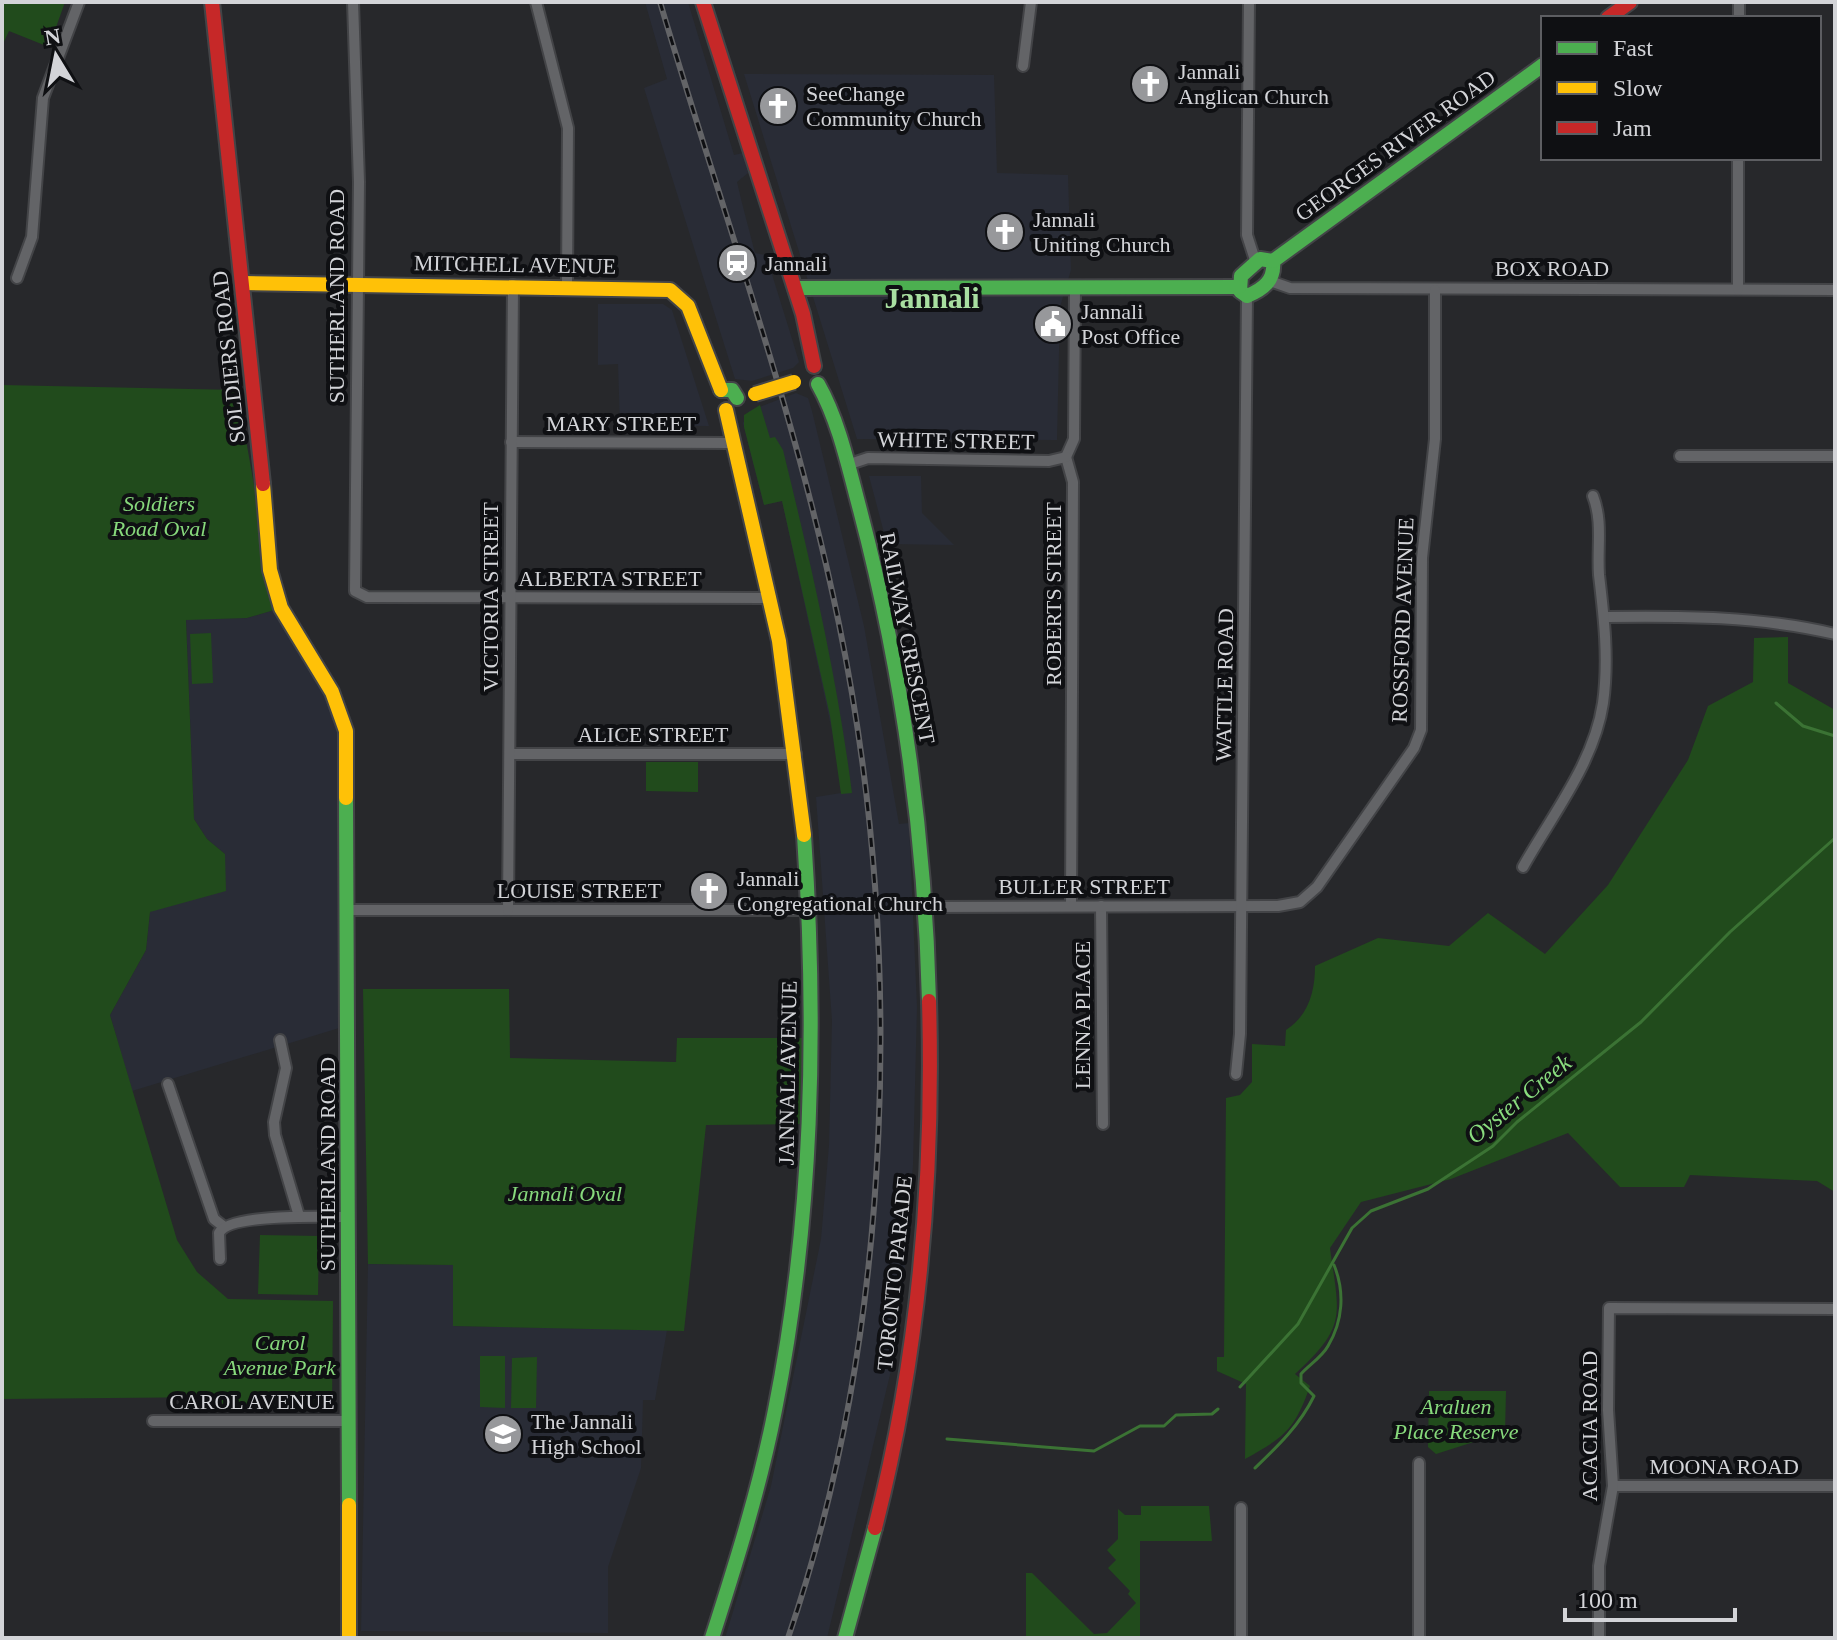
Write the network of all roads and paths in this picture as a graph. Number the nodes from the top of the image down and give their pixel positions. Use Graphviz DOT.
graph roads {
  1 [pos="79,2"];
  2 [pos="212,2"];
  3 [pos="353,2"];
  4 [pos="536,2"];
  5 [pos="703,2"];
  6 [pos="1031,2"];
  7 [pos="1249,2"];
  8 [pos="1630,2"];
  9 [pos="1611,16"];
  10 [pos="1023,66"];
  11 [pos="1541,66"];
  12 [pos="1738,160"];
  13 [pos="1255,260"];
  14 [pos="1273,261"];
  15 [pos="17,278"];
  16 [pos="1270,281"];
  17 [pos="242,283"];
  18 [pos="358,284"];
  19 [pos="513,285"];
  20 [pos="567,286"];
  21 [pos="1075,287"];
  22 [pos="795,288"];
  23 [pos="1738,289"];
  24 [pos="1435,290"];
  25 [pos="1835,290"];
  26 [pos="1243,291"];
  27 [pos="808,378"];
  28 [pos="721,390"];
  29 [pos="737,398"];
  30 [pos="726,410"];
  31 [pos="511,442"];
  32 [pos="731,443"];
  33 [pos="1680,456"];
  34 [pos="1835,456"];
  35 [pos="1066,457"];
  36 [pos="847,465"];
  37 [pos="1593,496"];
  38 [pos="355,591"];
  39 [pos="510,598"];
  40 [pos="771,598"];
  41 [pos="1606,617"];
  42 [pos="1835,634"];
  43 [pos="332,692"];
  44 [pos="510,754"];
  45 [pos="796,754"];
  46 [pos="1523,867"];
  47 [pos="1071,905"];
  48 [pos="1101,906"];
  49 [pos="1242,906"];
  50 [pos="927,907"];
  51 [pos="349,910"];
  52 [pos="508,910"];
  53 [pos="808,910"];
  54 [pos="280,1040"];
  55 [pos="1236,1074"];
  56 [pos="168,1084"];
  57 [pos="1103,1124"];
  58 [pos="299,1216"];
  59 [pos="349,1217"];
  60 [pos="223,1226"];
  61 [pos="220,1259"];
  62 [pos="1835,1309"];
  63 [pos="153,1421"];
  64 [pos="350,1421"];
  65 [pos="1419,1463"];
  66 [pos="1613,1486"];
  67 [pos="1835,1486"];
  68 [pos="1241,1508"];
  69 [pos="349,1638"];
  70 [pos="712,1638"];
  71 [pos="845,1638"];
  72 [pos="1241,1638"];
  73 [pos="1419,1638"];
  74 [pos="1599,1638"];
  1 -- 15 [label="street"];
  2 -- 17 [label="street, SOLDIERS ROAD"];
  3 -- 18 [label="street, SUTHERLAND ROAD"];
  4 -- 20 [label="street"];
  5 -- 22 [label="street, RAILWAY CRESCENT"];
  6 -- 10 [label="street"];
  7 -- 13 [label="street"];
  8 -- 9 [label="street"];
  11 -- 14 [label="street, GEORGES RIVER ROAD"];
  12 -- 23 [label="street"];
  13 -- 14 [label="street"];
  13 -- 26 [label="street"];
  14 -- 16 [label="street"];
  16 -- 24 [label="street, BOX ROAD"];
  16 -- 26 [label="street"];
  17 -- 18 [label="street, MITCHELL AVENUE"];
  17 -- 43 [label="street, SOLDIERS ROAD"];
  18 -- 19 [label="street, MITCHELL AVENUE"];
  18 -- 38 [label="street, SUTHERLAND ROAD"];
  19 -- 20 [label="street, MITCHELL AVENUE"];
  19 -- 31 [label="street, VICTORIA STREET"];
  20 -- 28 [label="street, MITCHELL AVENUE"];
  21 -- 22 [label="street"];
  21 -- 26 [label="street"];
  21 -- 35 [label="street, ROBERTS STREET"];
  22 -- 27 [label="street, RAILWAY CRESCENT"];
  23 -- 24 [label="street, BOX ROAD"];
  23 -- 25 [label="street, BOX ROAD"];
  24 -- 49 [label="street, ROSSFORD AVENUE"];
  26 -- 49 [label="street, WATTLE ROAD"];
  27 -- 29 [label="street, bridge"];
  27 -- 36 [label="street, RAILWAY CRESCENT"];
  28 -- 29 [label="street"];
  28 -- 30 [label="street"];
  29 -- 30 [label="street"];
  30 -- 32 [label="street, JANNALI AVENUE"];
  31 -- 32 [label="street, MARY STREET"];
  31 -- 39 [label="street, VICTORIA STREET"];
  32 -- 40 [label="street, JANNALI AVENUE"];
  33 -- 34 [label="street"];
  35 -- 36 [label="street, WHITE STREET"];
  35 -- 47 [label="street, ROBERTS STREET"];
  36 -- 50 [label="street, RAILWAY CRESCENT"];
  37 -- 41 [label="street"];
  38 -- 39 [label="street, ALBERTA STREET"];
  39 -- 40 [label="street, ALBERTA STREET"];
  39 -- 44 [label="street, VICTORIA STREET"];
  40 -- 45 [label="street, JANNALI AVENUE"];
  41 -- 42 [label="street"];
  41 -- 46 [label="street"];
  43 -- 51 [label="street, SUTHERLAND ROAD"];
  44 -- 45 [label="street, ALICE STREET"];
  44 -- 52 [label="street, VICTORIA STREET"];
  45 -- 53 [label="street, JANNALI AVENUE"];
  47 -- 48 [label="street, BULLER STREET"];
  47 -- 50 [label="street, BULLER STREET"];
  48 -- 49 [label="street, BULLER STREET"];
  48 -- 57 [label="street, LENNA PLACE"];
  49 -- 55 [label="street, WATTLE ROAD"];
  50 -- 71 [label="street, TORONTO PARADE"];
  51 -- 52 [label="street, LOUISE STREET"];
  51 -- 59 [label="street, SUTHERLAND ROAD"];
  52 -- 53 [label="street, LOUISE STREET"];
  53 -- 70 [label="street, JANNALI AVENUE"];
  54 -- 58 [label="street"];
  56 -- 60 [label="street"];
  58 -- 59 [label="street"];
  58 -- 60 [label="street"];
  59 -- 64 [label="street, SUTHERLAND ROAD"];
  60 -- 61 [label="street"];
  62 -- 66 [label="street, ACACIA ROAD"];
  63 -- 64 [label="street, CAROL AVENUE"];
  64 -- 69 [label="street, SUTHERLAND ROAD"];
  65 -- 73 [label="street"];
  66 -- 67 [label="street, MOONA ROAD"];
  66 -- 74 [label="street, ACACIA ROAD"];
  68 -- 72 [label="street"];
}
